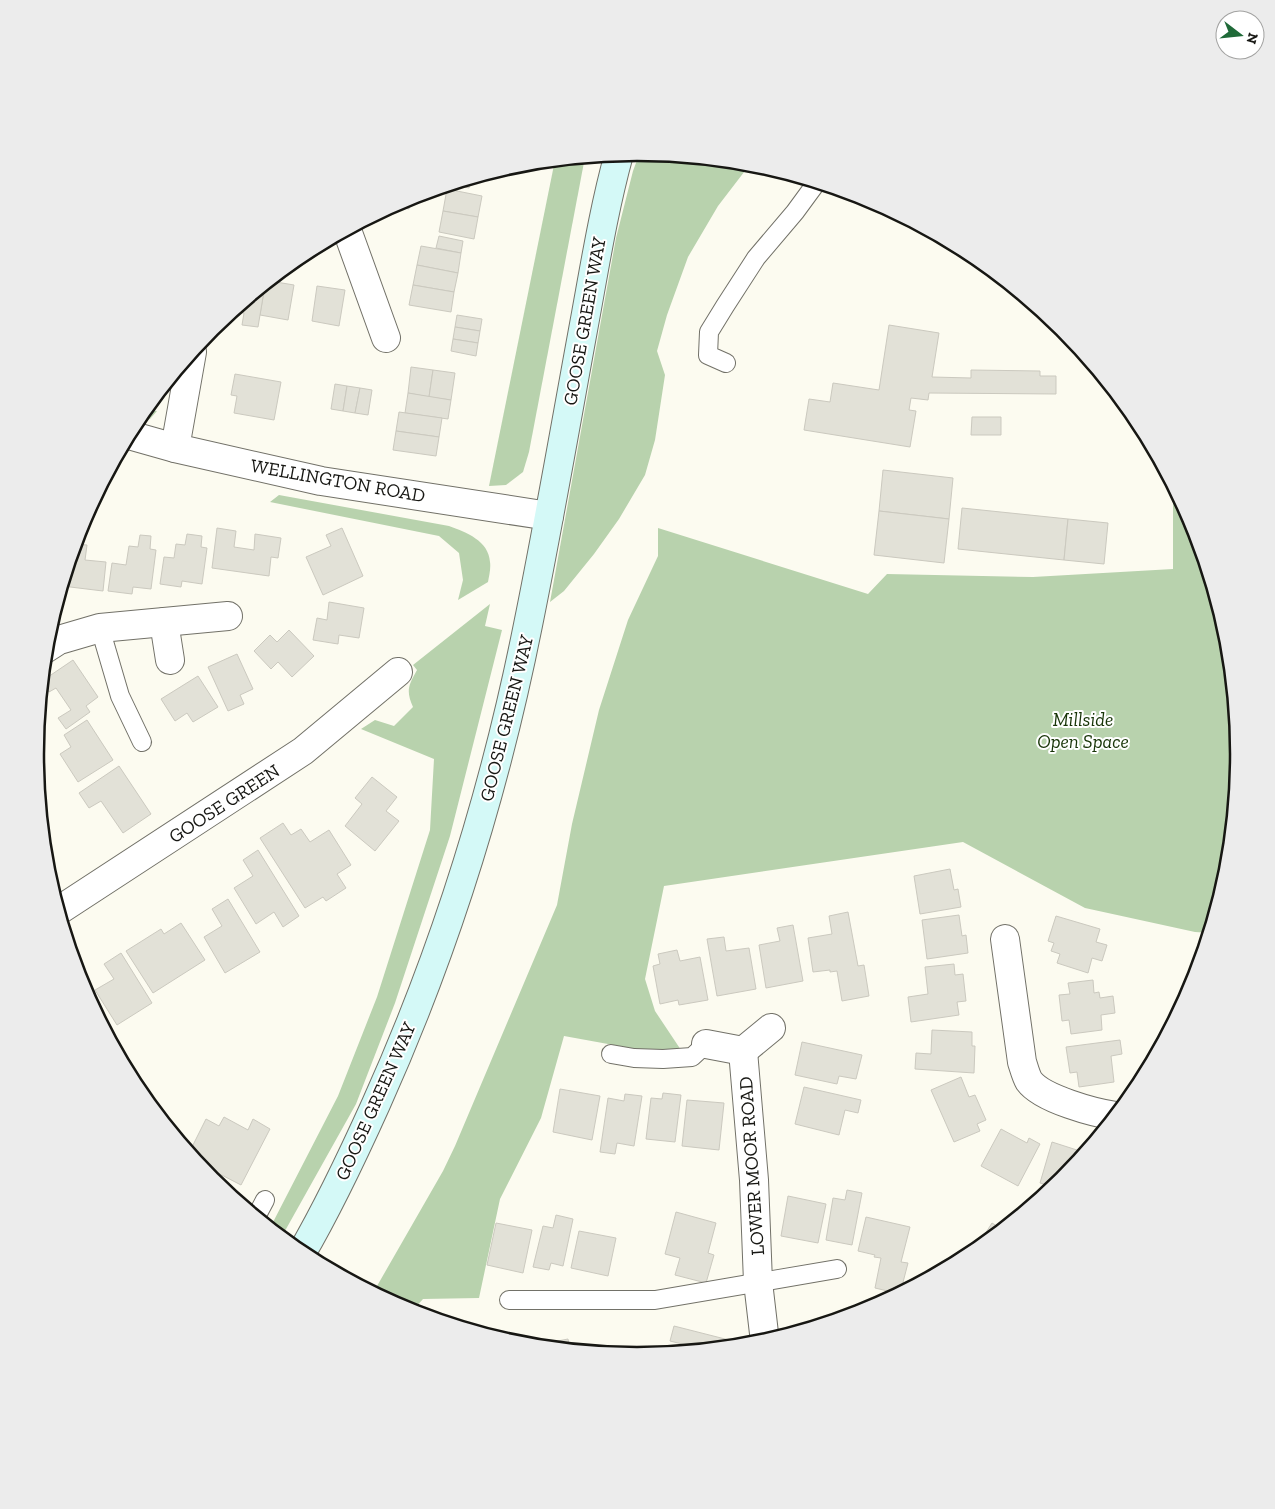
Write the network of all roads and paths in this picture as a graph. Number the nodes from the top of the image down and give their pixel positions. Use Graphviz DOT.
graph roads {
  1 [pos="617,162"];
  2 [pos="813,188"];
  3 [pos="349,236"];
  4 [pos="386,338"];
  5 [pos="726,363"];
  6 [pos="190,364"];
  7 [pos="136,437"];
  8 [pos="176,448"];
  9 [pos="549,516"];
  10 [pos="228,616"];
  11 [pos="164,622"];
  12 [pos="100,628"];
  13 [pos="54,643"];
  14 [pos="170,660"];
  15 [pos="392,686"];
  16 [pos="142,742"];
  17 [pos="64,906"];
  18 [pos="1005,940"];
  19 [pos="771,1028"];
  20 [pos="706,1044"];
  21 [pos="743,1050"];
  22 [pos="611,1054"];
  23 [pos="1110,1115"];
  24 [pos="265,1200"];
  25 [pos="259,1212"];
  26 [pos="306,1246"];
  27 [pos="837,1269"];
  28 [pos="758,1282"];
  29 [pos="509,1300"];
  30 [pos="764,1334"];
  1 -- 9 [label="main road, GOOSE GREEN WAY"];
  2 -- 5 [label="lane"];
  3 -- 4 [label="street"];
  6 -- 8 [label="street"];
  7 -- 8 [label="street, WELLINGTON ROAD"];
  8 -- 9 [label="street, WELLINGTON ROAD"];
  9 -- 26 [label="main road, GOOSE GREEN WAY"];
  10 -- 11 [label="street"];
  11 -- 12 [label="street"];
  11 -- 14 [label="street"];
  12 -- 13 [label="street"];
  12 -- 16 [label="lane"];
  15 -- 17 [label="street, GOOSE GREEN"];
  18 -- 23 [label="street"];
  19 -- 21 [label="street, LOWER MOOR ROAD"];
  20 -- 21 [label="street, LOWER MOOR ROAD"];
  20 -- 22 [label="lane, LOWER MOOR ROAD"];
  21 -- 28 [label="street, LOWER MOOR ROAD"];
  24 -- 25 [label="lane"];
  27 -- 28 [label="lane, LOWER MOOR ROAD"];
  28 -- 29 [label="lane, LOWER MOOR ROAD"];
  28 -- 30 [label="street, LOWER MOOR ROAD"];
}
